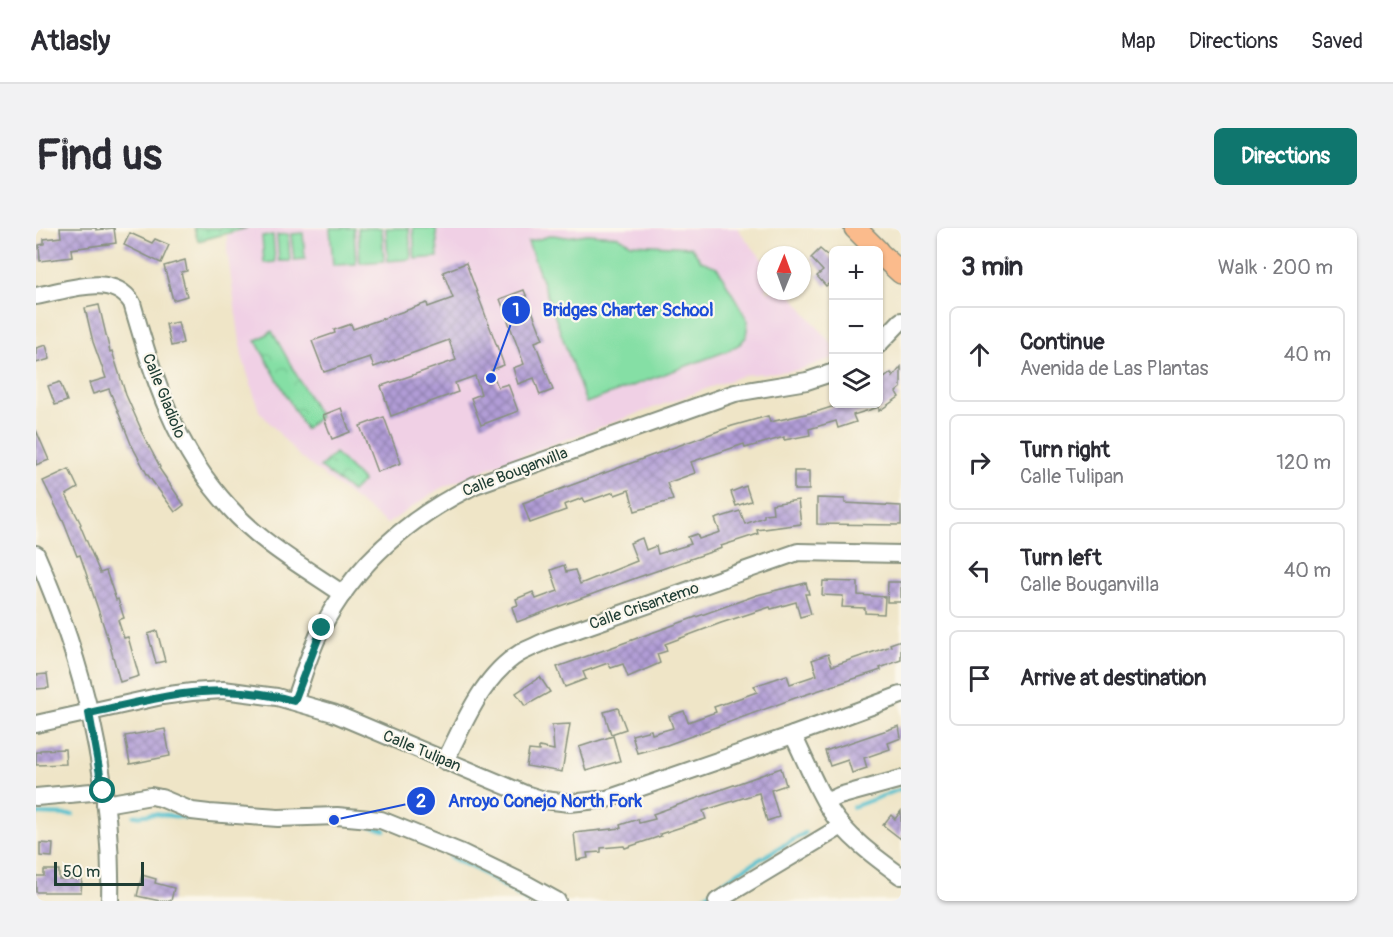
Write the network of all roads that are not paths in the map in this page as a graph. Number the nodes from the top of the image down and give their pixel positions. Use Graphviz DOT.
graph roads {
  1 [pos="855,228"];
  2 [pos="873,246"];
  3 [pos="883,256"];
  4 [pos="901,273"];
  5 [pos="36,296"];
  6 [pos="901,321"];
  7 [pos="883,341"];
  8 [pos="829,374"];
  9 [pos="36,554"];
  10 [pos="901,554"];
  11 [pos="344,594"];
  12 [pos="901,694"];
  13 [pos="294,701"];
  14 [pos="89,713"];
  15 [pos="36,724"];
  16 [pos="793,735"];
  17 [pos="445,761"];
  18 [pos="901,779"];
  19 [pos="36,797"];
  20 [pos="104,797"];
  21 [pos="826,802"];
  22 [pos="842,826"];
  23 [pos="901,876"];
  24 [pos="110,901"];
  25 [pos="557,901"];
  26 [pos="717,901"];
  1 -- 2 [label="main road"];
  3 -- 4 [label="main road"];
  5 -- 11 [label="street, Calle Gladiolo"];
  6 -- 7 [label="street"];
  8 -- 11 [label="street, Calle Bouganvilla"];
  9 -- 14 [label="street"];
  10 -- 17 [label="street, Calle Crisantemo"];
  11 -- 13 [label="street, Calle Bouganvilla"];
  12 -- 16 [label="street, Calle Tulipan"];
  13 -- 14 [label="street, Calle Tulipan"];
  13 -- 17 [label="street, Calle Tulipan"];
  14 -- 15 [label="street, Calle Tulipan"];
  14 -- 20 [label="street"];
  16 -- 17 [label="street, Calle Tulipan"];
  16 -- 21 [label="street"];
  18 -- 21 [label="street"];
  19 -- 20 [label="street"];
  20 -- 24 [label="street"];
  20 -- 25 [label="street"];
  21 -- 22 [label="street"];
  22 -- 23 [label="street"];
  22 -- 26 [label="street"];
}
